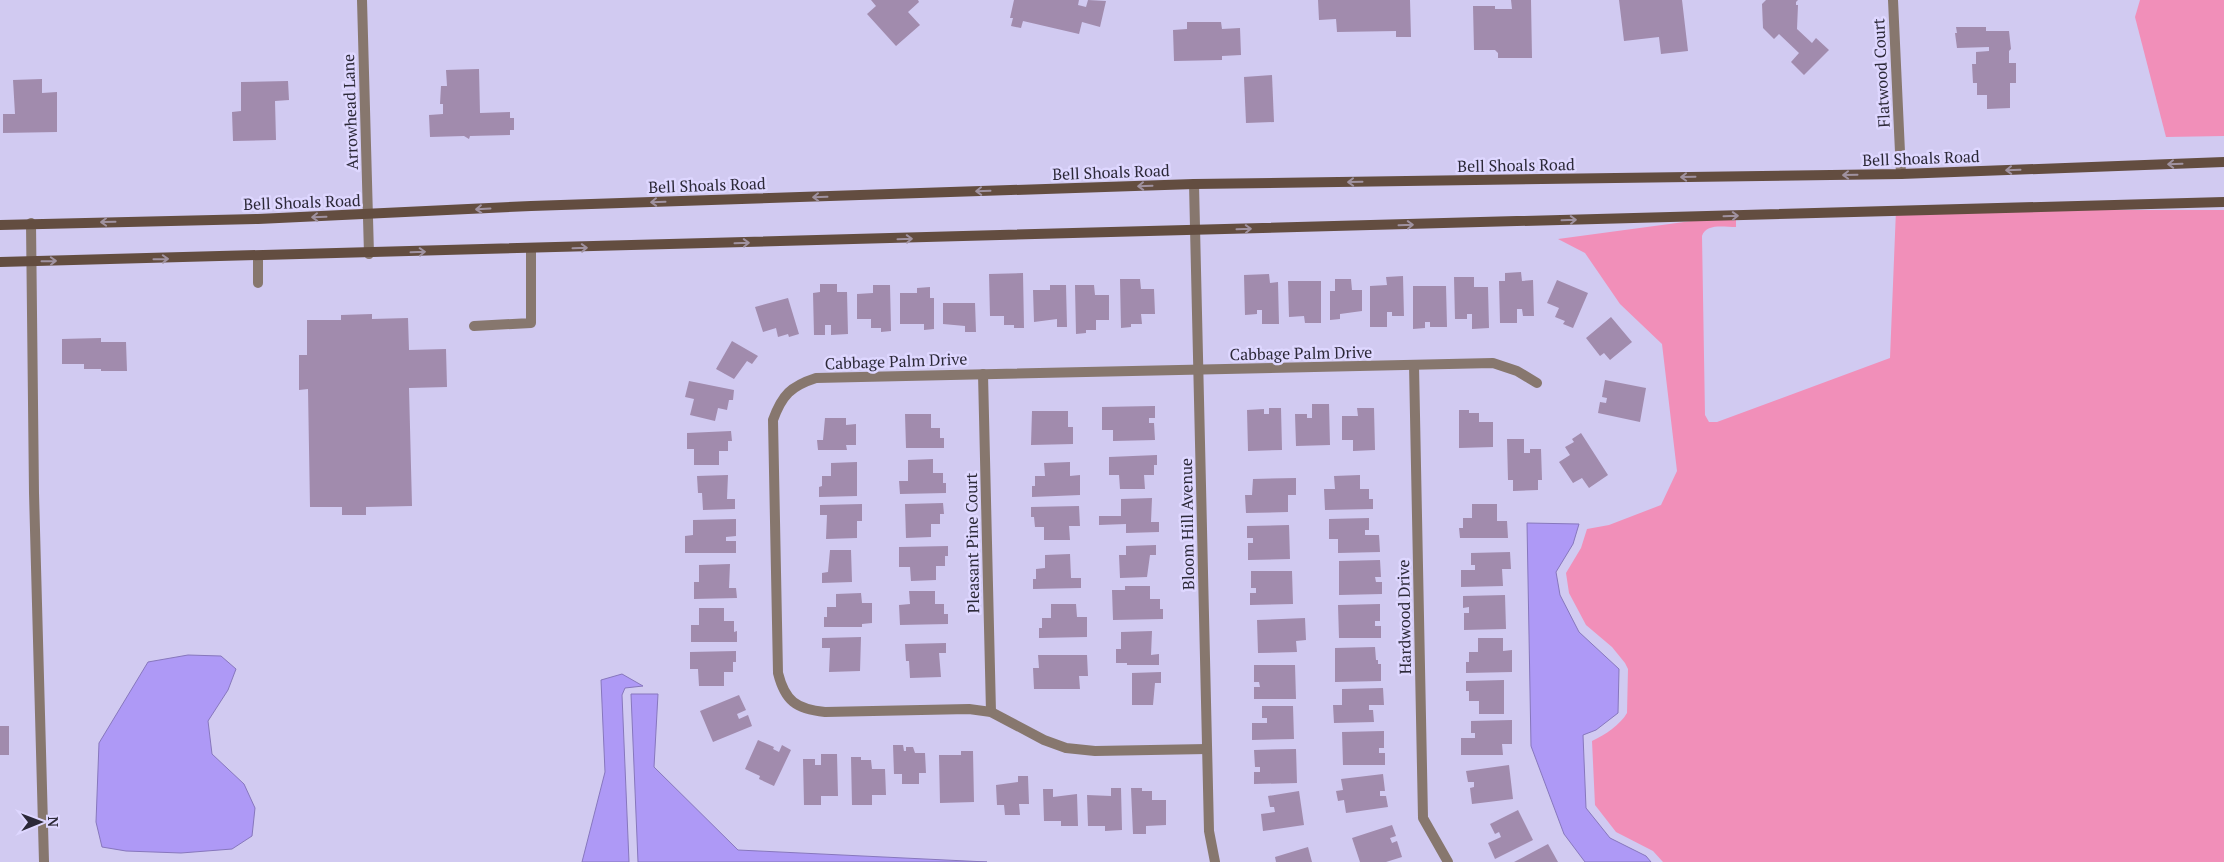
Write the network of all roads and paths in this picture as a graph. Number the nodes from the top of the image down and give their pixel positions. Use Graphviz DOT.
graph roads {
  1 [pos="362,0"];
  2 [pos="1893,0"];
  3 [pos="2224,162"];
  4 [pos="1901,174"];
  5 [pos="1194,184"];
  6 [pos="2224,202"];
  7 [pos="368,215"];
  8 [pos="31,223"];
  9 [pos="0,225"];
  10 [pos="1195,231"];
  11 [pos="532,249"];
  12 [pos="369,254"];
  13 [pos="258,256"];
  14 [pos="0,262"];
  15 [pos="30,262"];
  16 [pos="258,282"];
  17 [pos="474,326"];
  18 [pos="1414,365"];
  19 [pos="1199,370"];
  20 [pos="983,374"];
  21 [pos="1537,383"];
  22 [pos="991,712"];
  23 [pos="1207,749"];
  24 [pos="44,862"];
  25 [pos="1215,862"];
  26 [pos="1448,862"];
  1 -- 7 [label="street, Arrowhead Lane"];
  2 -- 4 [label="street, Flatwood Court"];
  3 -- 4 [label="main road, Bell Shoals Road, one-way"];
  4 -- 5 [label="main road, Bell Shoals Road, one-way"];
  5 -- 7 [label="main road, Bell Shoals Road, one-way"];
  5 -- 10 [label="street, Bloom Hill Avenue"];
  10 -- 6 [label="main road, one-way"];
  7 -- 8 [label="main road, Bell Shoals Road, one-way"];
  7 -- 12 [label="street, Arrowhead Lane"];
  8 -- 9 [label="main road, Bell Shoals Road"];
  8 -- 15 [label="street"];
  11 -- 10 [label="main road, one-way"];
  10 -- 19 [label="street, Bloom Hill Avenue"];
  12 -- 11 [label="main road, one-way"];
  11 -- 17 [label="street"];
  12 -- 13 [label="main road"];
  15 -- 13 [label="main road, one-way"];
  13 -- 16 [label="street"];
  14 -- 15 [label="main road"];
  15 -- 24 [label="street"];
  18 -- 19 [label="street, Cabbage Palm Drive"];
  18 -- 21 [label="street, Cabbage Palm Drive"];
  18 -- 26 [label="street, Hardwood Drive"];
  19 -- 20 [label="street, Cabbage Palm Drive"];
  19 -- 23 [label="street, Bloom Hill Avenue"];
  20 -- 22 [label="street, Pleasant Pine Court"];
  20 -- 22 [label="street, Cabbage Palm Drive"];
  22 -- 23 [label="street, Cabbage Palm Drive"];
  23 -- 25 [label="street, Bloom Hill Avenue"];
}
